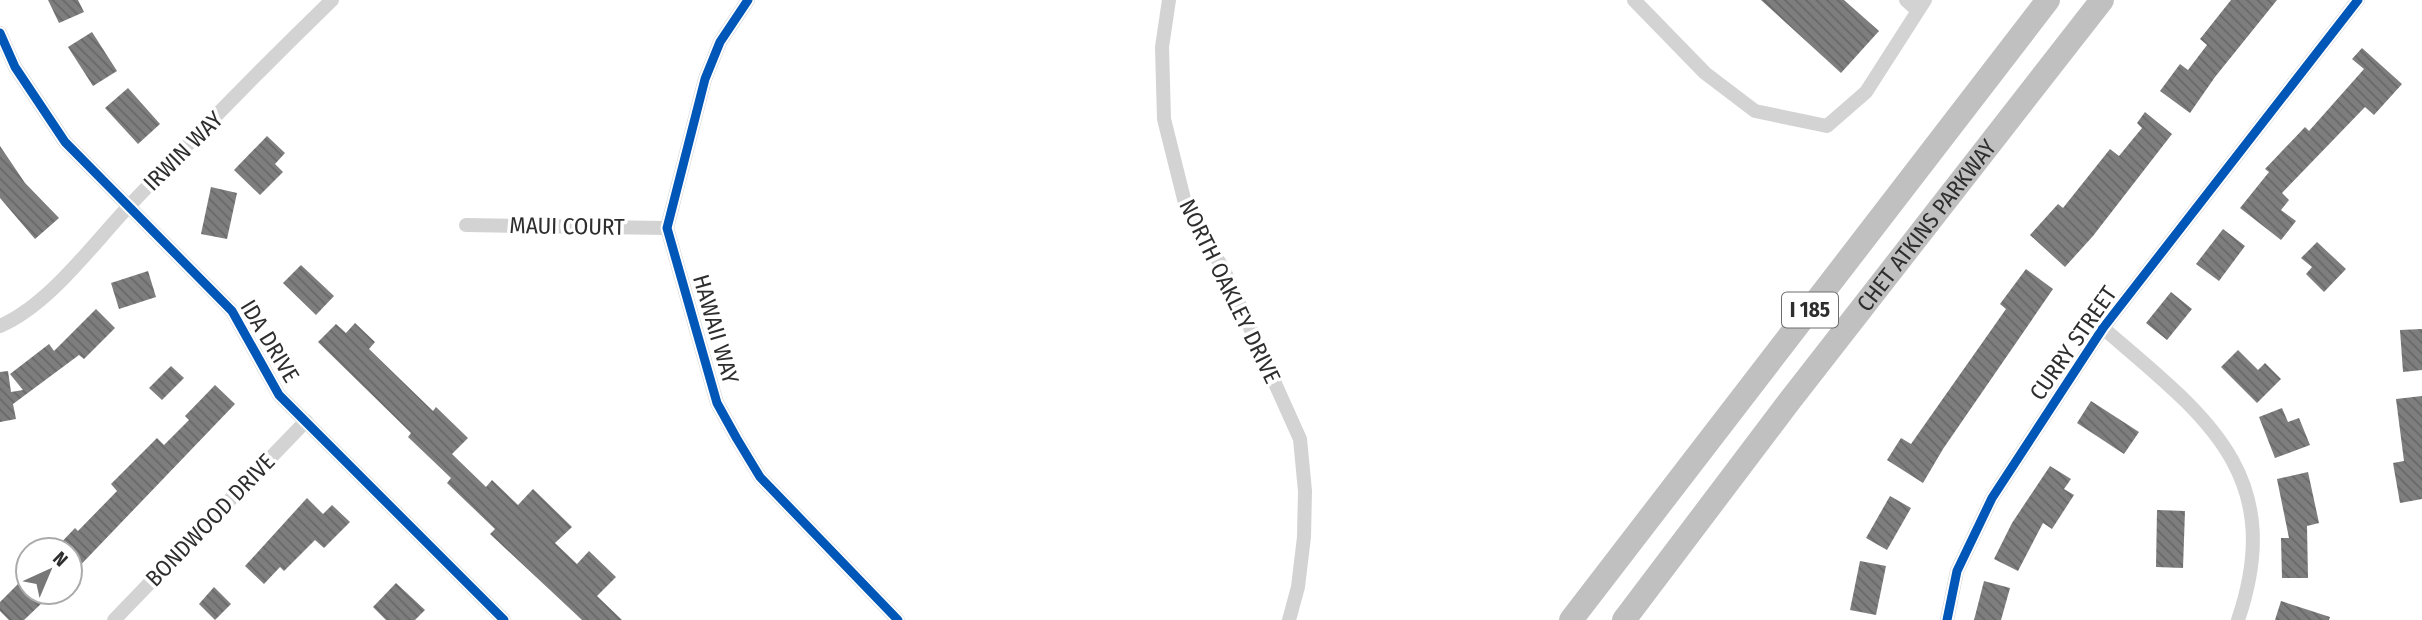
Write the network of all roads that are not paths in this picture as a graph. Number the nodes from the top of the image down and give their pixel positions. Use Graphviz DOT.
graph roads {
  1 [pos="332,0"];
  2 [pos="748,0"];
  3 [pos="1169,0"];
  4 [pos="1634,0"];
  5 [pos="1906,0"];
  6 [pos="2048,0"];
  7 [pos="2102,0"];
  8 [pos="2358,0"];
  9 [pos="316,5"];
  10 [pos="1921,5"];
  11 [pos="0,33"];
  12 [pos="129,206"];
  13 [pos="466,225"];
  14 [pos="667,228"];
  15 [pos="0,326"];
  16 [pos="2104,328"];
  17 [pos="306,421"];
  18 [pos="498,618"];
  19 [pos="114,620"];
  20 [pos="898,620"];
  21 [pos="1289,620"];
  22 [pos="1571,620"];
  23 [pos="1624,620"];
  24 [pos="1947,620"];
  25 [pos="2238,620"];
  1 -- 9 [label="street, IRWIN WAY"];
  2 -- 14 [label="street"];
  3 -- 21 [label="street, NORTH OAKLEY DRIVE"];
  4 -- 10 [label="street"];
  5 -- 10 [label="street"];
  6 -- 22 [label="highway, CHET ATKINS PARKWAY / I 185"];
  7 -- 23 [label="highway, CHET ATKINS PARKWAY / I 185"];
  8 -- 16 [label="street, CURRY STREET"];
  9 -- 12 [label="street, IRWIN WAY"];
  11 -- 12 [label="street, IDA DRIVE"];
  12 -- 15 [label="street, IRWIN WAY"];
  12 -- 17 [label="street, IDA DRIVE"];
  13 -- 14 [label="street, MAUI COURT"];
  14 -- 20 [label="street, HAWAII WAY"];
  16 -- 24 [label="street, CURRY STREET"];
  16 -- 25 [label="street"];
  17 -- 18 [label="street, IDA DRIVE"];
  17 -- 19 [label="street, BONDWOOD DRIVE"];
}
